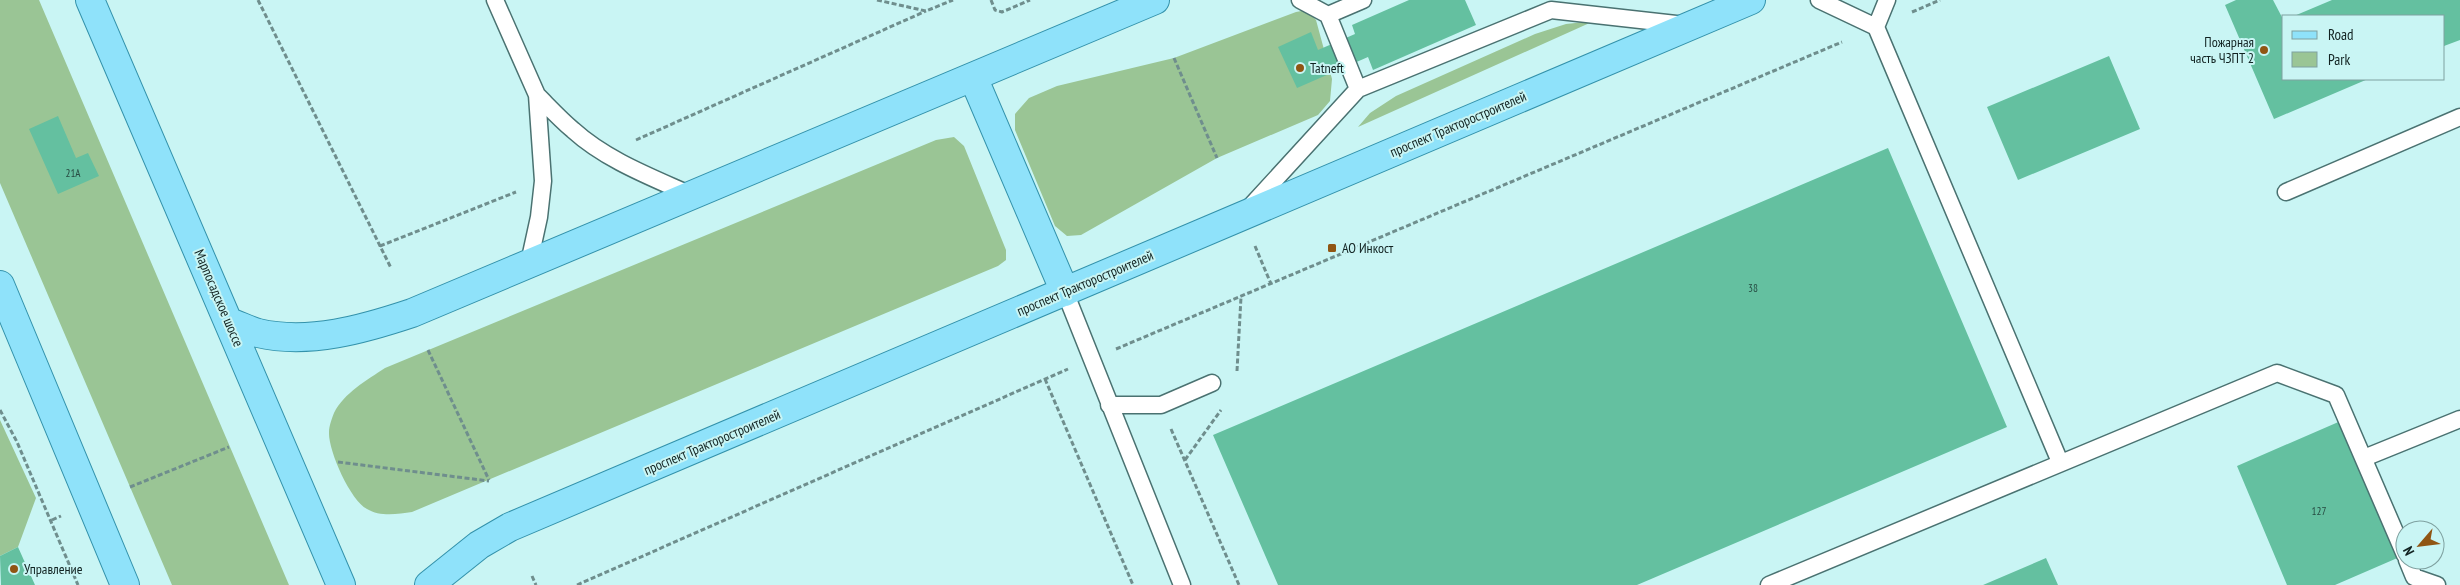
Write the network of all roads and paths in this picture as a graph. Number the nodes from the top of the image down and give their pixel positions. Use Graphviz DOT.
graph roads {
  1 [pos="258,0"];
  2 [pos="495,0"];
  3 [pos="877,0"];
  4 [pos="953,0"];
  5 [pos="991,0"];
  6 [pos="1030,0"];
  7 [pos="1155,0"];
  8 [pos="1300,0"];
  9 [pos="1363,0"];
  10 [pos="1751,0"];
  11 [pos="1819,0"];
  12 [pos="1887,0"];
  13 [pos="1940,0"];
  14 [pos="93,4"];
  15 [pos="1549,5"];
  16 [pos="926,11"];
  17 [pos="1913,12"];
  18 [pos="1328,15"];
  19 [pos="1691,25"];
  20 [pos="1876,28"];
  21 [pos="1842,42"];
  22 [pos="1174,58"];
  23 [pos="973,77"];
  24 [pos="1358,89"];
  25 [pos="537,95"];
  26 [pos="2460,117"];
  27 [pos="631,143"];
  28 [pos="1217,158"];
  29 [pos="514,192"];
  30 [pos="2286,192"];
  31 [pos="691,195"];
  32 [pos="1242,216"];
  33 [pos="380,246"];
  34 [pos="1255,246"];
  35 [pos="530,263"];
  36 [pos="391,268"];
  37 [pos="1271,284"];
  38 [pos="0,285"];
  39 [pos="1065,292"];
  40 [pos="229,322"];
  41 [pos="1115,349"];
  42 [pos="428,350"];
  43 [pos="1071,368"];
  44 [pos="1045,379"];
  45 [pos="1212,383"];
  46 [pos="1109,405"];
  47 [pos="1161,405"];
  48 [pos="0,410"];
  49 [pos="2460,419"];
  50 [pos="229,447"];
  51 [pos="2364,458"];
  52 [pos="338,462"];
  53 [pos="2060,462"];
  54 [pos="130,487"];
  55 [pos="61,516"];
  56 [pos="52,520"];
  57 [pos="2395,531"];
  58 [pos="2411,570"];
  59 [pos="532,576"];
  60 [pos="78,585"];
  61 [pos="125,585"];
  62 [pos="341,585"];
  63 [pos="429,585"];
  64 [pos="536,585"];
  65 [pos="577,585"];
  66 [pos="1133,585"];
  67 [pos="1182,585"];
  68 [pos="1239,585"];
  69 [pos="1769,585"];
  70 [pos="2437,585"];
  1 -- 33 [label="path"];
  2 -- 25 [label="lane"];
  3 -- 16 [label="path"];
  4 -- 16 [label="path"];
  5 -- 6 [label="path"];
  7 -- 23 [label="main road"];
  8 -- 18 [label="lane"];
  9 -- 18 [label="lane"];
  10 -- 19 [label="main road, проспект Тракторостроителей"];
  11 -- 20 [label="lane"];
  12 -- 20 [label="lane"];
  13 -- 17 [label="path"];
  14 -- 40 [label="main road, Марпосадское шоссе"];
  15 -- 19 [label="lane"];
  15 -- 24 [label="lane"];
  16 -- 27 [label="path"];
  18 -- 24 [label="lane"];
  19 -- 32 [label="main road, проспект Тракторостроителей"];
  20 -- 53 [label="lane"];
  21 -- 37 [label="path"];
  22 -- 28 [label="path"];
  23 -- 31 [label="main road"];
  23 -- 39 [label="main road"];
  24 -- 32 [label="lane"];
  25 -- 31 [label="lane"];
  25 -- 35 [label="lane"];
  26 -- 30 [label="lane"];
  29 -- 33 [label="path"];
  31 -- 35 [label="main road"];
  32 -- 39 [label="main road, проспект Тракторостроителей"];
  33 -- 36 [label="path"];
  34 -- 37 [label="path"];
  35 -- 40 [label="main road"];
  37 -- 41 [label="path"];
  38 -- 61 [label="main road"];
  39 -- 46 [label="lane"];
  39 -- 63 [label="main road, проспект Тракторостроителей"];
  40 -- 62 [label="main road, Марпосадское шоссе"];
  42 -- 52 [label="path"];
  43 -- 44 [label="path"];
  44 -- 65 [label="path"];
  44 -- 66 [label="path"];
  45 -- 47 [label="lane"];
  46 -- 47 [label="lane"];
  46 -- 67 [label="lane"];
  47 -- 68 [label="path"];
  48 -- 56 [label="path"];
  49 -- 51 [label="lane"];
  50 -- 54 [label="path"];
  51 -- 53 [label="lane"];
  51 -- 57 [label="lane"];
  53 -- 69 [label="lane"];
  55 -- 56 [label="path"];
  56 -- 60 [label="path"];
  58 -- 70 [label="lane"];
  59 -- 64 [label="path"];
}
